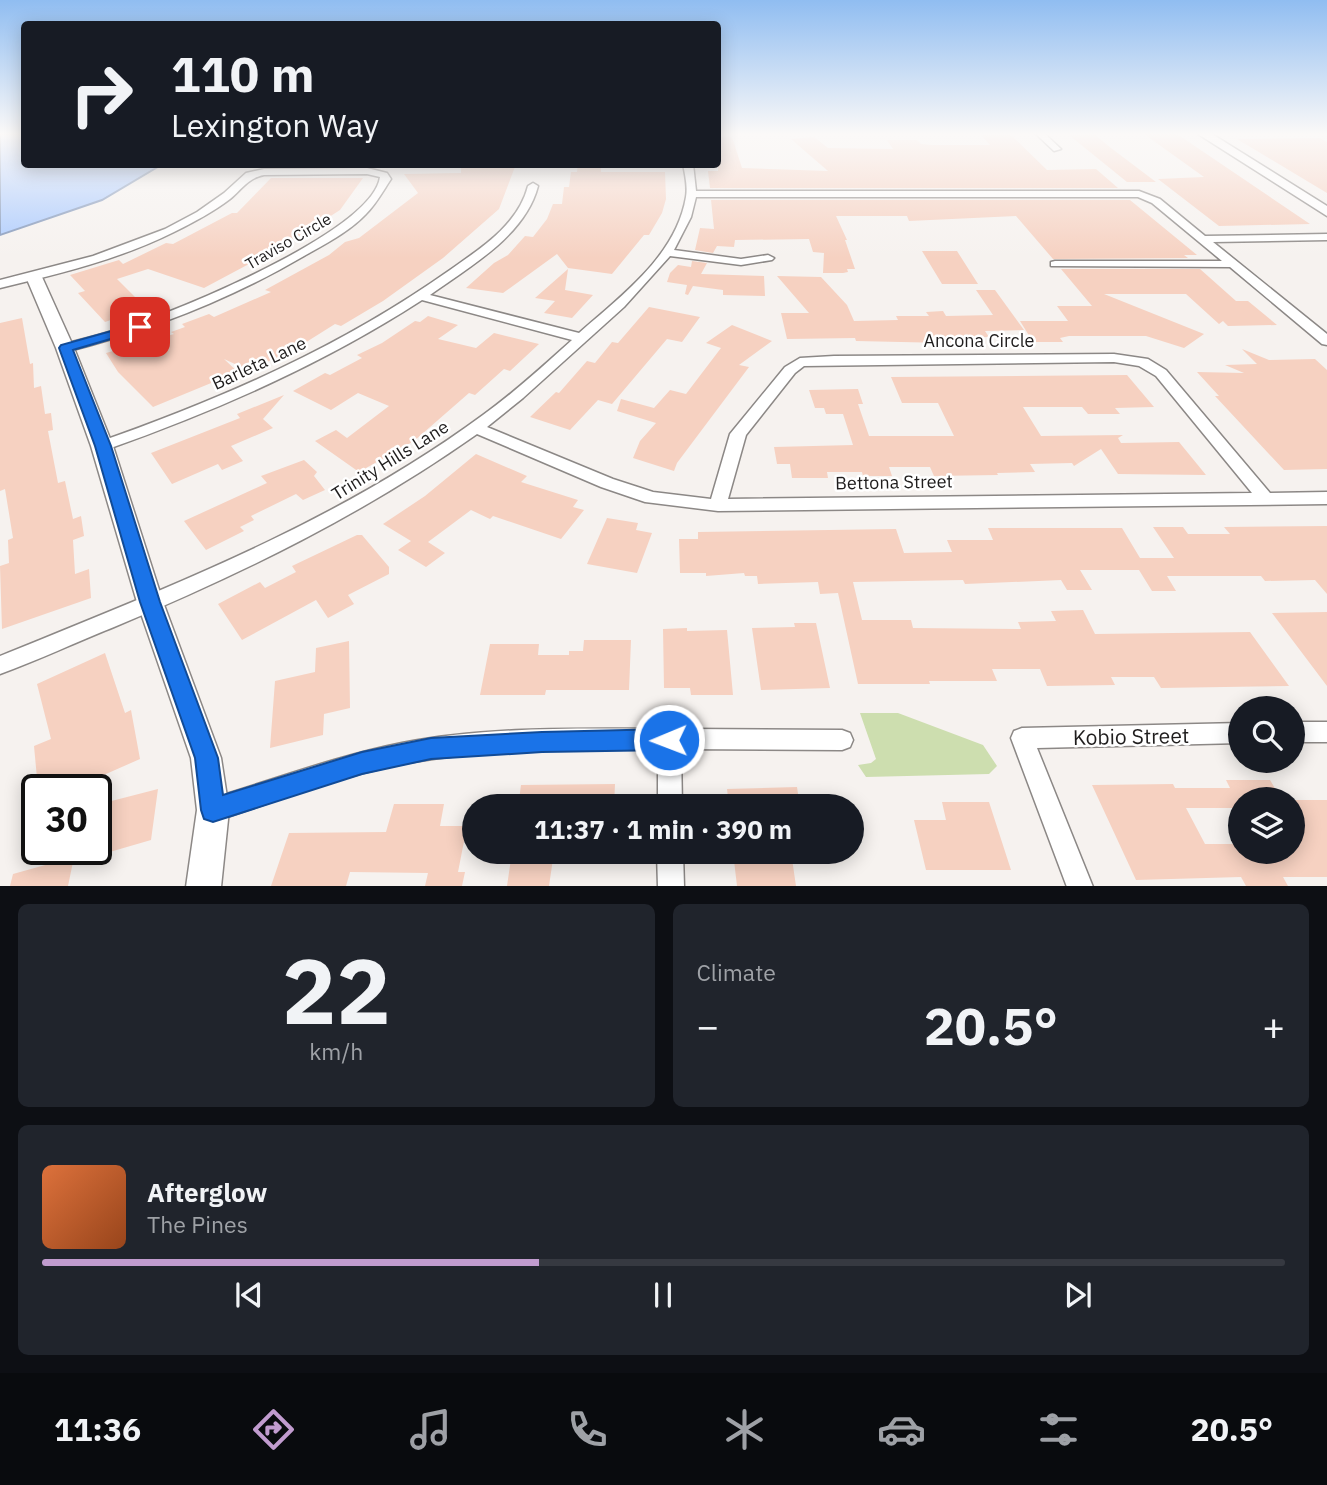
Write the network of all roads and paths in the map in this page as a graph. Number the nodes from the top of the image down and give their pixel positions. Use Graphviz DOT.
graph roads {
  1 [pos="249,175"];
  2 [pos="384,175"];
  3 [pos="689,175"];
  4 [pos="1269,175"];
  5 [pos="533,186"];
  6 [pos="691,194"];
  7 [pos="1327,212"];
  8 [pos="1327,237"];
  9 [pos="1202,239"];
  10 [pos="666,252"];
  11 [pos="768,258"];
  12 [pos="1055,264"];
  13 [pos="1233,264"];
  14 [pos="33,277"];
  15 [pos="0,284"];
  16 [pos="423,297"];
  17 [pos="581,338"];
  18 [pos="1327,341"];
  19 [pos="65,348"];
  20 [pos="476,428"];
  21 [pos="103,446"];
  22 [pos="1265,498"];
  23 [pos="1327,498"];
  24 [pos="718,505"];
  25 [pos="150,602"];
  26 [pos="0,665"];
  27 [pos="1305,732"];
  28 [pos="1327,732"];
  29 [pos="1228,733"];
  30 [pos="669,740"];
  31 [pos="842,740"];
  32 [pos="670,794"];
  33 [pos="213,810"];
  34 [pos="670,864"];
  35 [pos="203,886"];
  36 [pos="671,886"];
  37 [pos="1080,886"];
  1 -- 14 [label="street, Traviso Circle"];
  2 -- 19 [label="street, Traviso Circle"];
  3 -- 6 [label="street, Trinity Hills Lane"];
  4 -- 7 [label="street"];
  5 -- 16 [label="street, Barleta Lane"];
  6 -- 9 [label="street"];
  6 -- 10 [label="street, Trinity Hills Lane"];
  8 -- 9 [label="street"];
  9 -- 13 [label="street"];
  10 -- 11 [label="street"];
  10 -- 17 [label="street, Trinity Hills Lane"];
  12 -- 13 [label="street"];
  13 -- 18 [label="street"];
  14 -- 15 [label="street"];
  14 -- 19 [label="street"];
  16 -- 17 [label="street"];
  16 -- 21 [label="street, Barleta Lane"];
  17 -- 20 [label="street, Trinity Hills Lane"];
  19 -- 21 [label="street"];
  20 -- 24 [label="street, Bettona Street"];
  20 -- 25 [label="street, Trinity Hills Lane"];
  21 -- 25 [label="street"];
  22 -- 23 [label="street, Bettona Street"];
  22 -- 24 [label="street, Bettona Street"];
  22 -- 24 [label="street, Ancona Circle"];
  25 -- 26 [label="street, Trinity Hills Lane"];
  25 -- 33 [label="street"];
  27 -- 28 [label="street"];
  29 -- 37 [label="street, Kobio Street"];
  30 -- 31 [label="street"];
  30 -- 32 [label="street"];
  30 -- 33 [label="street"];
  33 -- 35 [label="street"];
  34 -- 36 [label="street"];
}
